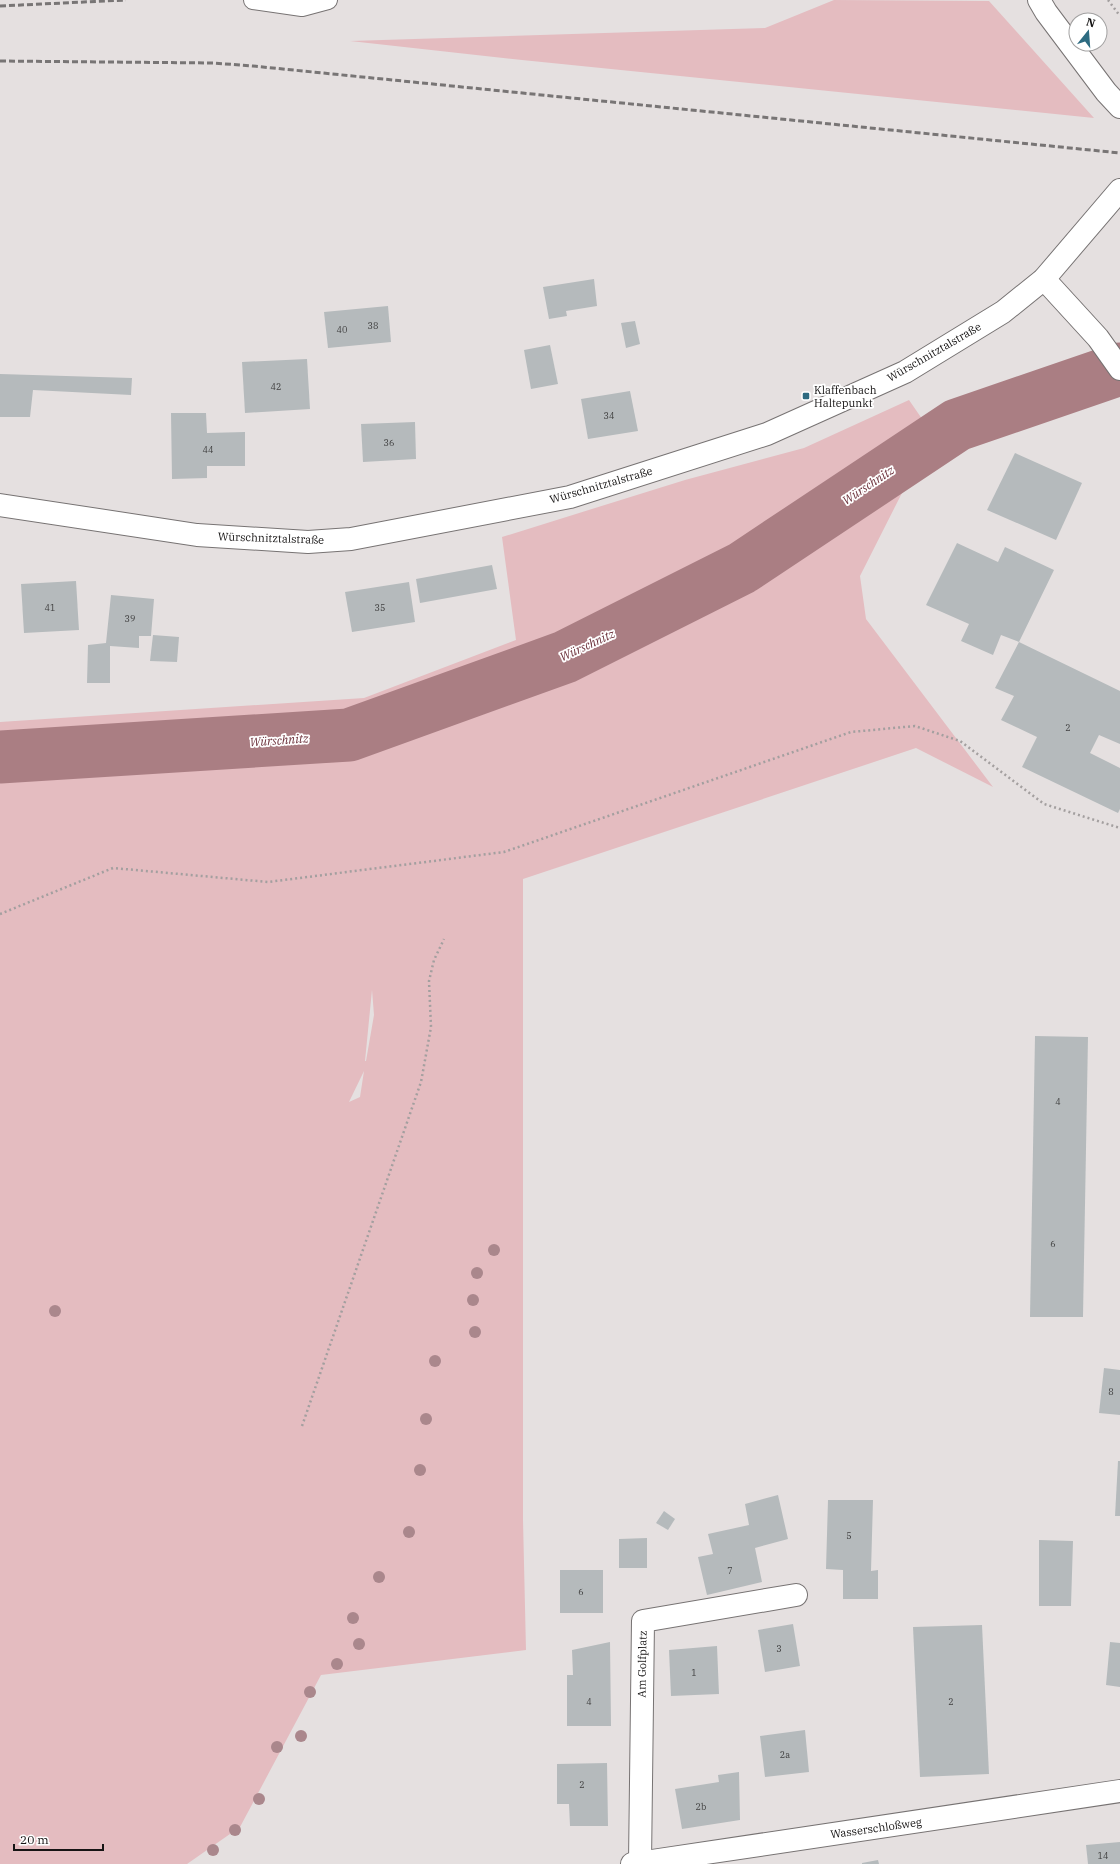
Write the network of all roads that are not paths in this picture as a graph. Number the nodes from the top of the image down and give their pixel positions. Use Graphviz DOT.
graph roads {
  1 [pos="253,0"];
  2 [pos="328,0"];
  3 [pos="1039,0"];
  4 [pos="1120,106"];
  5 [pos="1120,190"];
  6 [pos="1044,279"];
  7 [pos="1120,369"];
  8 [pos="0,505"];
  9 [pos="796,1595"];
  10 [pos="1120,1792"];
  11 [pos="636,1863"];
  1 -- 2 [label="lane"];
  3 -- 4 [label="main road"];
  5 -- 6 [label="main road, Würschnitztalstraße"];
  6 -- 7 [label="main road"];
  6 -- 8 [label="main road, Würschnitztalstraße"];
  9 -- 11 [label="main road, Am Golfplatz"];
  10 -- 11 [label="main road, Wasserschloßweg"];
}
